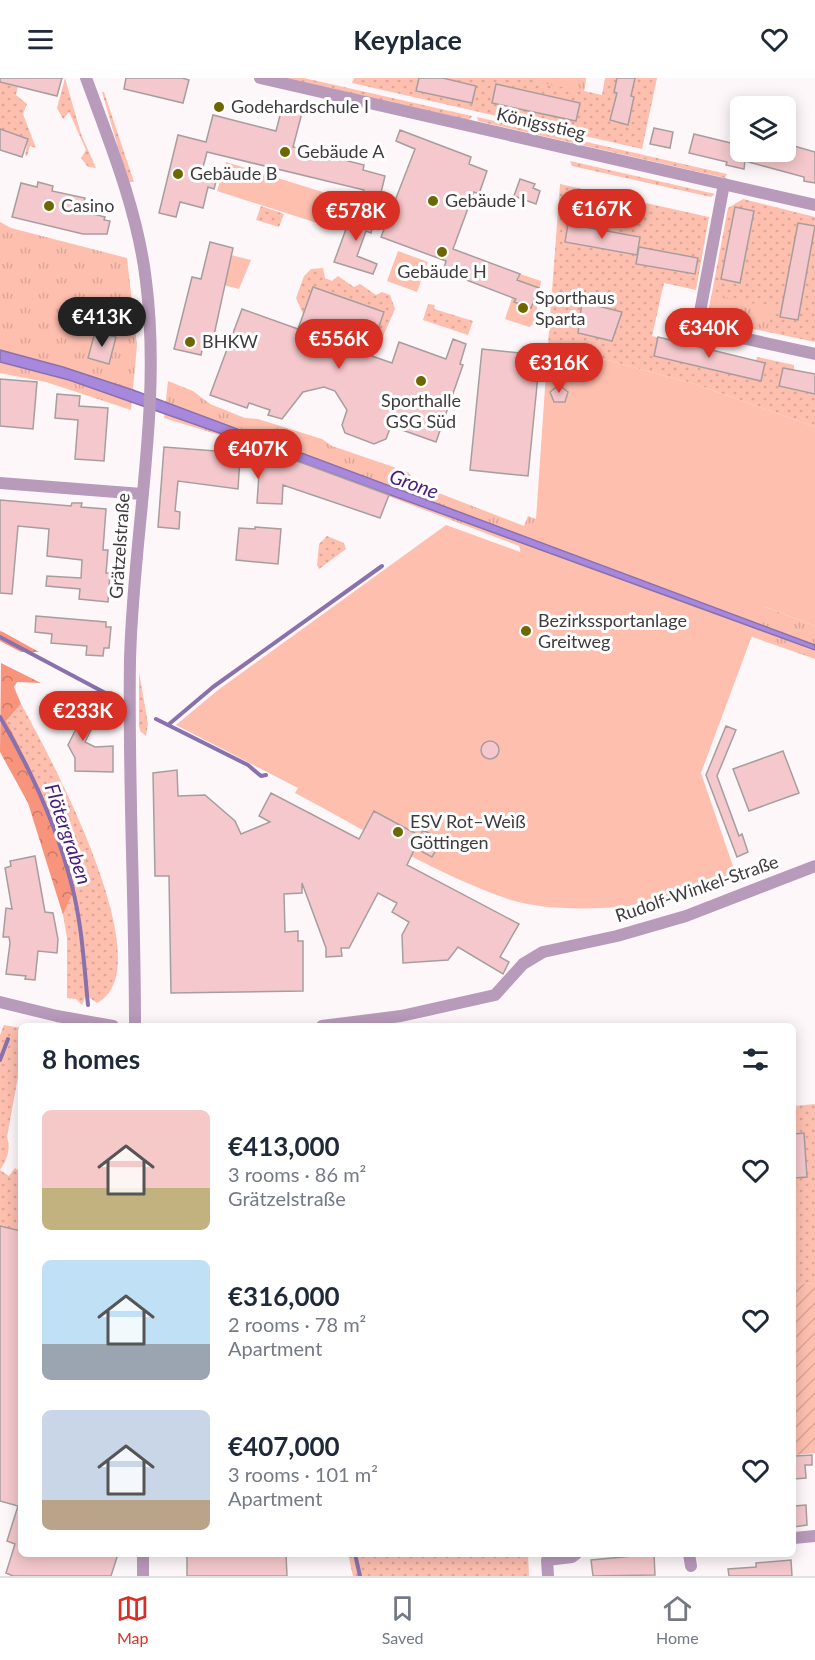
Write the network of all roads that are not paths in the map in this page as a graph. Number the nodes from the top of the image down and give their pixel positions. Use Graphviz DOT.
graph roads {
  1 [pos="86,78"];
  2 [pos="260,78"];
  3 [pos="724,184"];
  4 [pos="815,205"];
  5 [pos="815,354"];
  6 [pos="0,483"];
  7 [pos="142,494"];
  8 [pos="815,866"];
  9 [pos="0,1002"];
  10 [pos="96,1023"];
  11 [pos="135,1023"];
  12 [pos="346,1023"];
  13 [pos="815,1536"];
  14 [pos="796,1538"];
  15 [pos="143,1557"];
  16 [pos="544,1557"];
  17 [pos="572,1557"];
  18 [pos="143,1576"];
  19 [pos="548,1576"];
  1 -- 7 [label="street, Grätzelstraße"];
  2 -- 3 [label="street, Königsstieg"];
  3 -- 4 [label="street, Königsstieg"];
  3 -- 5 [label="street"];
  6 -- 7 [label="street"];
  7 -- 11 [label="street, Grätzelstraße"];
  8 -- 12 [label="street, Rudolf-Winkel-Straße"];
  9 -- 10 [label="street"];
  13 -- 14 [label="street"];
  15 -- 18 [label="street"];
  16 -- 17 [label="street"];
  16 -- 19 [label="street"];
}
